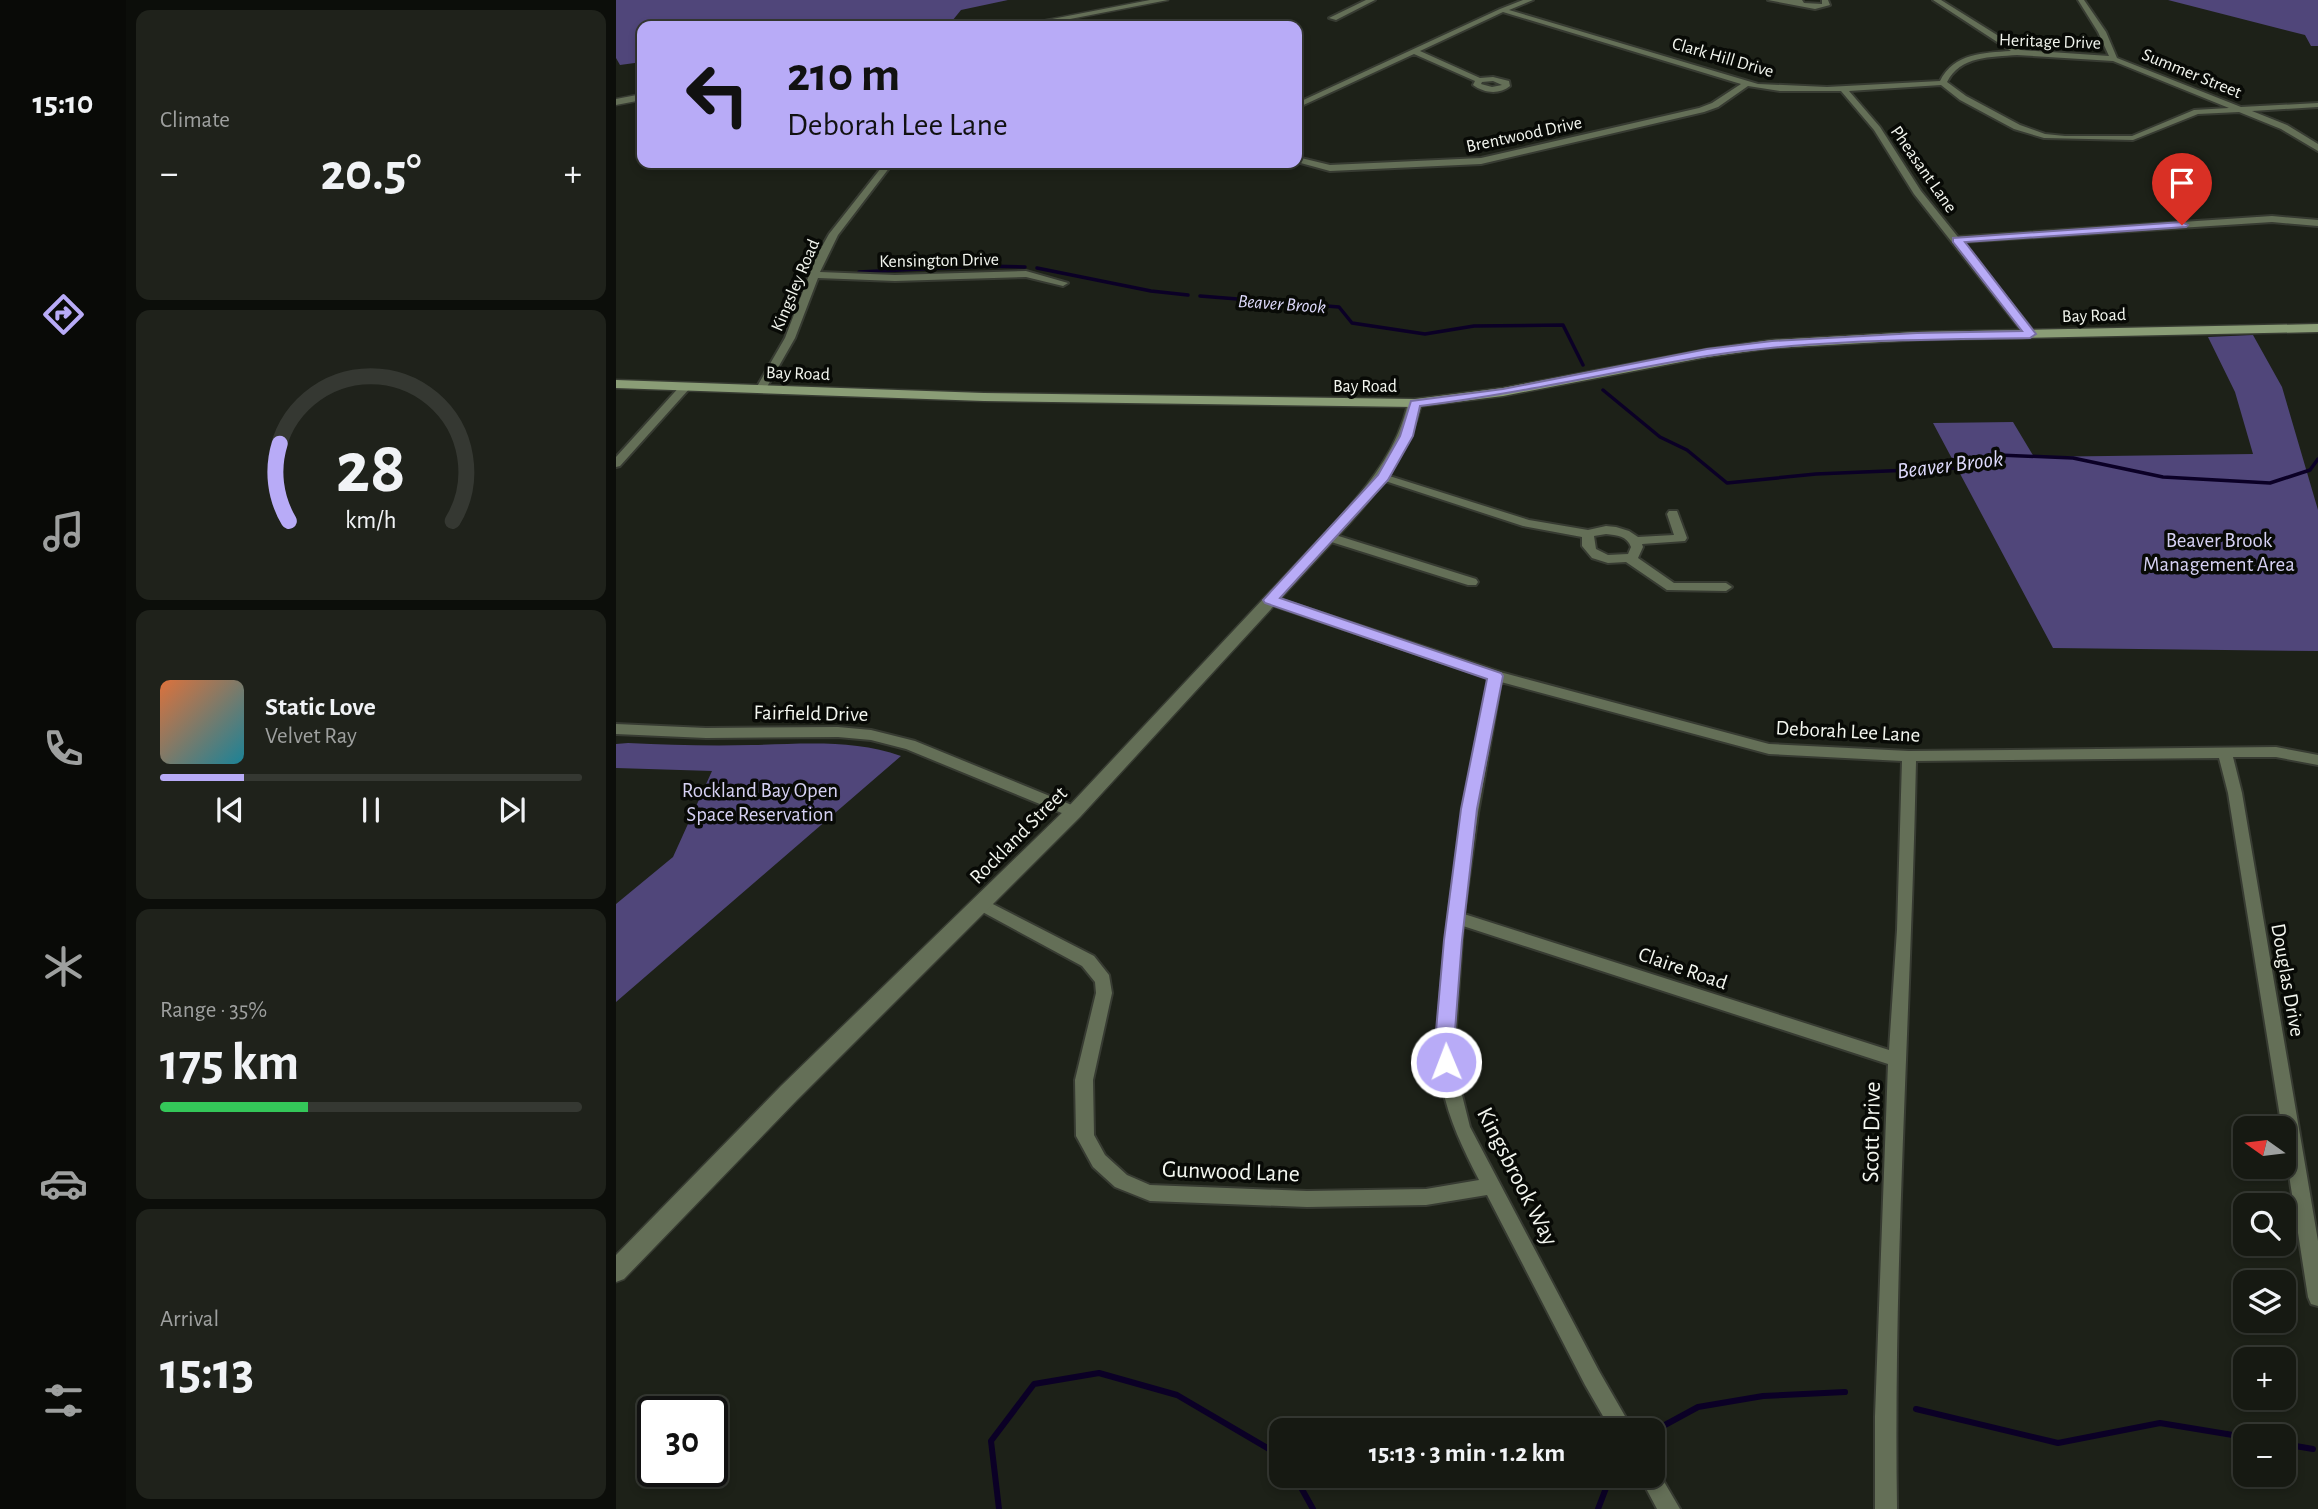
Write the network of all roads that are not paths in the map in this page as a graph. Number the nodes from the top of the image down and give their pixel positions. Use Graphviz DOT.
graph roads {
  1 [pos="1164,0"];
  2 [pos="1372,0"];
  3 [pos="1530,0"];
  4 [pos="1771,0"];
  5 [pos="1825,0"];
  6 [pos="1936,0"];
  7 [pos="2081,0"];
  8 [pos="1798,1"];
  9 [pos="1502,10"];
  10 [pos="1333,18"];
  11 [pos="1048,21"];
  12 [pos="1413,51"];
  13 [pos="2020,53"];
  14 [pos="2114,58"];
  15 [pos="1479,80"];
  16 [pos="1747,83"];
  17 [pos="1943,83"];
  18 [pos="1843,89"];
  19 [pos="637,98"];
  20 [pos="616,102"];
  21 [pos="1302,104"];
  22 [pos="2318,105"];
  23 [pos="2243,111"];
  24 [pos="2318,148"];
  25 [pos="1302,161"];
  26 [pos="885,168"];
  27 [pos="2318,223"];
  28 [pos="1957,240"];
  29 [pos="814,275"];
  30 [pos="1063,283"];
  31 [pos="2318,328"];
  32 [pos="2030,334"];
  33 [pos="616,384"];
  34 [pos="685,386"];
  35 [pos="761,390"];
  36 [pos="1415,403"];
  37 [pos="616,464"];
  38 [pos="1384,477"];
  39 [pos="1673,514"];
  40 [pos="1588,534"];
  41 [pos="1329,537"];
  42 [pos="1635,541"];
  43 [pos="1629,558"];
  44 [pos="1472,582"];
  45 [pos="1726,587"];
  46 [pos="1270,600"];
  47 [pos="1496,676"];
  48 [pos="616,729"];
  49 [pos="2225,753"];
  50 [pos="1909,756"];
  51 [pos="2318,763"];
  52 [pos="1074,812"];
  53 [pos="982,905"];
  54 [pos="1455,917"];
  55 [pos="1896,1060"];
  56 [pos="1491,1186"];
  57 [pos="616,1271"];
  58 [pos="2318,1297"];
  59 [pos="1616,1418"];
  60 [pos="1657,1488"];
  61 [pos="1669,1509"];
  62 [pos="1885,1509"];
  1 -- 11 [label="street"];
  2 -- 10 [label="street"];
  3 -- 9 [label="street"];
  4 -- 8 [label="street"];
  5 -- 8 [label="street"];
  6 -- 13 [label="street"];
  7 -- 14 [label="street, Summer Street"];
  9 -- 12 [label="street"];
  9 -- 16 [label="street, Clark Hill Drive"];
  12 -- 15 [label="street"];
  12 -- 21 [label="street"];
  13 -- 14 [label="street, Heritage Drive"];
  13 -- 17 [label="street, Heritage Drive"];
  14 -- 23 [label="street, Summer Street"];
  16 -- 18 [label="street, Clark Hill Drive"];
  16 -- 25 [label="street, Brentwood Drive"];
  17 -- 18 [label="street, Clark Hill Drive"];
  17 -- 23 [label="street"];
  18 -- 28 [label="street, Pheasant Lane"];
  19 -- 20 [label="street"];
  22 -- 23 [label="street"];
  23 -- 24 [label="street, Summer Street"];
  26 -- 29 [label="street, Kingsley Road"];
  27 -- 28 [label="street"];
  28 -- 32 [label="street, Pheasant Lane"];
  29 -- 30 [label="street, Kensington Drive"];
  29 -- 35 [label="street, Kingsley Road"];
  31 -- 32 [label="main road, Bay Road"];
  32 -- 36 [label="main road, Bay Road"];
  33 -- 34 [label="main road, Bay Road"];
  34 -- 35 [label="main road, Bay Road"];
  34 -- 37 [label="street"];
  35 -- 36 [label="main road, Bay Road"];
  36 -- 38 [label="street, Rockland Street"];
  38 -- 40 [label="street"];
  38 -- 41 [label="street, Rockland Street"];
  39 -- 42 [label="street"];
  40 -- 42 [label="street"];
  40 -- 43 [label="street"];
  41 -- 44 [label="street"];
  41 -- 46 [label="street, Rockland Street"];
  42 -- 43 [label="street"];
  43 -- 45 [label="street"];
  46 -- 47 [label="street, Deborah Lee Lane"];
  46 -- 52 [label="street, Rockland Street"];
  47 -- 50 [label="street, Deborah Lee Lane"];
  47 -- 54 [label="street, Kingsbrook Way"];
  48 -- 52 [label="street, Fairfield Drive"];
  49 -- 50 [label="street, Deborah Lee Lane"];
  49 -- 51 [label="street, Deborah Lee Lane"];
  49 -- 58 [label="street, Douglas Drive"];
  50 -- 55 [label="street, Scott Drive"];
  52 -- 53 [label="street, Rockland Street"];
  53 -- 56 [label="street, Gunwood Lane"];
  53 -- 57 [label="street, Rockland Street"];
  54 -- 55 [label="street, Claire Road"];
  54 -- 56 [label="street, Kingsbrook Way"];
  55 -- 62 [label="street, Scott Drive"];
  56 -- 59 [label="street, Kingsbrook Way"];
  60 -- 61 [label="street"];
}
